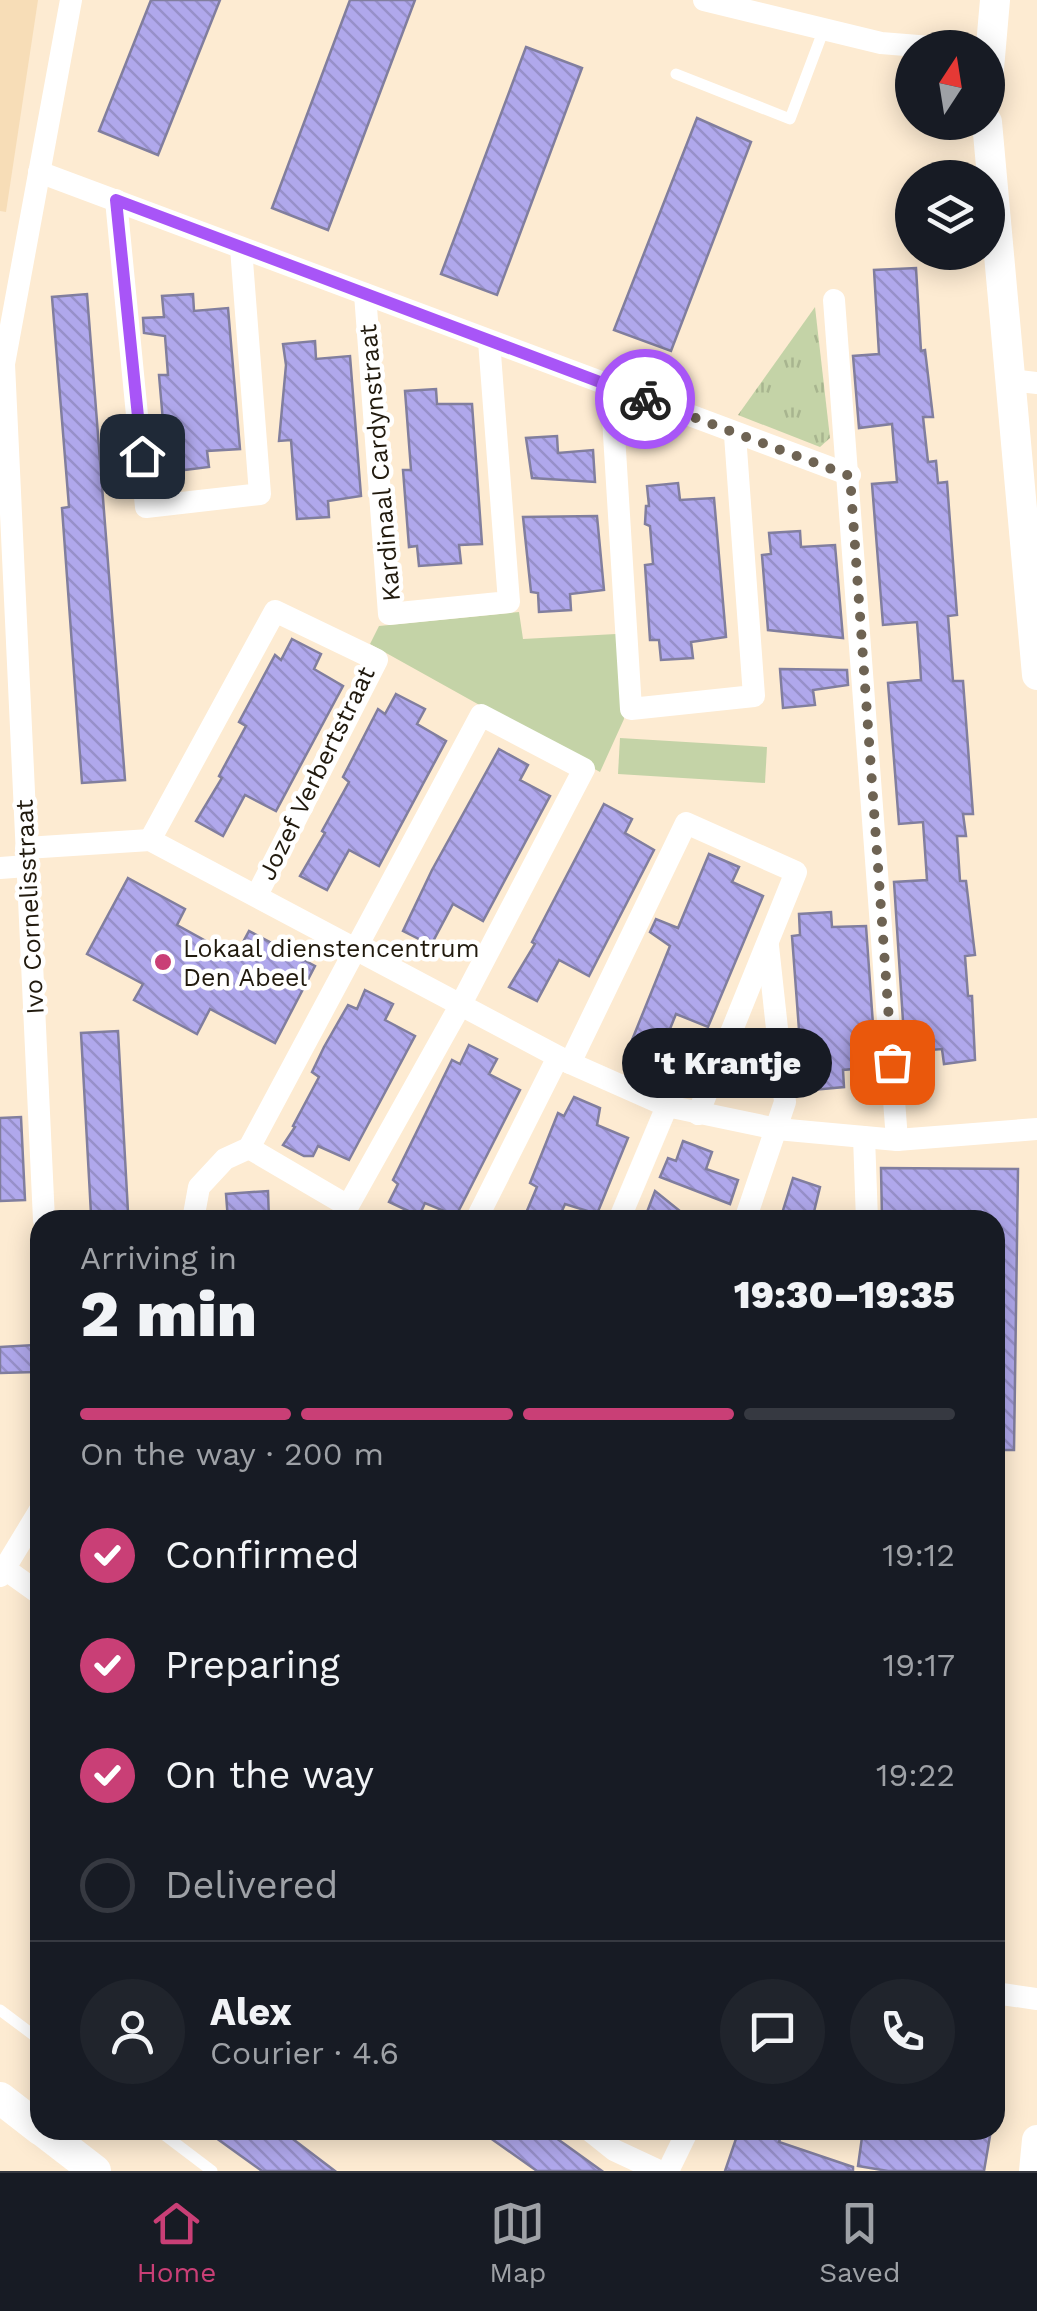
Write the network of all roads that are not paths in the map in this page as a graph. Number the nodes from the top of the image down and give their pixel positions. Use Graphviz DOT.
graph roads {
  1 [pos="71,0"];
  2 [pos="704,0"];
  3 [pos="995,0"];
  4 [pos="824,30"];
  5 [pos="992,30"];
  6 [pos="895,45"];
  7 [pos="676,74"];
  8 [pos="990,140"];
  9 [pos="39,172"];
  10 [pos="116,200"];
  11 [pos="241,248"];
  12 [pos="365,294"];
  13 [pos="834,300"];
  14 [pos="490,341"];
  15 [pos="1024,382"];
  16 [pos="611,386"];
  17 [pos="736,435"];
  18 [pos="850,476"];
  19 [pos="1037,675"];
  20 [pos="150,840"];
  21 [pos="26,857"];
  22 [pos="0,868"];
  23 [pos="257,895"];
  24 [pos="768,939"];
  25 [pos="358,948"];
  26 [pos="460,1004"];
  27 [pos="564,1060"];
  28 [pos="667,1106"];
  29 [pos="698,1114"];
  30 [pos="777,1129"];
  31 [pos="1037,1129"];
  32 [pos="864,1137"];
  33 [pos="897,1140"];
  34 [pos="248,1148"];
  35 [pos="44,1210"];
  36 [pos="195,1210"];
  37 [pos="482,1210"];
  38 [pos="623,1210"];
  39 [pos="749,1210"];
  40 [pos="866,1210"];
  41 [pos="30,1526"];
  42 [pos="2,1572"];
  43 [pos="30,1588"];
  44 [pos="1005,1994"];
  45 [pos="1037,1998"];
  46 [pos="0,2010"];
  47 [pos="30,2032"];
  48 [pos="0,2098"];
  49 [pos="30,2121"];
  50 [pos="55,2140"];
  51 [pos="171,2140"];
  52 [pos="602,2140"];
  53 [pos="683,2140"];
  54 [pos="1037,2140"];
  55 [pos="95,2171"];
  56 [pos="212,2171"];
  57 [pos="660,2171"];
  58 [pos="668,2171"];
  59 [pos="1034,2171"];
  1 -- 9 [label="street, Ivo Cornelisstraat"];
  2 -- 4 [label="street"];
  3 -- 5 [label="street"];
  4 -- 6 [label="street"];
  4 -- 7 [label="lane"];
  8 -- 15 [label="street"];
  9 -- 10 [label="street, Kardinaal Cardynstraat"];
  9 -- 21 [label="street, Ivo Cornelisstraat"];
  10 -- 11 [label="street, Kardinaal Cardynstraat"];
  10 -- 11 [label="street"];
  11 -- 12 [label="street, Kardinaal Cardynstraat"];
  12 -- 14 [label="street, Kardinaal Cardynstraat"];
  12 -- 14 [label="street, Kardinaal Cardynstraat"];
  13 -- 18 [label="street"];
  14 -- 16 [label="street, Kardinaal Cardynstraat"];
  15 -- 19 [label="street"];
  16 -- 17 [label="street, Kardinaal Cardynstraat"];
  16 -- 17 [label="street"];
  17 -- 18 [label="street, Kardinaal Cardynstraat"];
  18 -- 33 [label="street"];
  20 -- 21 [label="street"];
  20 -- 23 [label="street, Jozef Verbertstraat"];
  20 -- 23 [label="street, Jozef Verbertstraat"];
  21 -- 22 [label="street"];
  21 -- 35 [label="street, Ivo Cornelisstraat"];
  23 -- 25 [label="street, Jozef Verbertstraat"];
  24 -- 27 [label="street"];
  24 -- 29 [label="street"];
  24 -- 30 [label="street"];
  25 -- 26 [label="street, Jozef Verbertstraat"];
  25 -- 26 [label="street"];
  25 -- 34 [label="street"];
  26 -- 27 [label="street, Jozef Verbertstraat"];
  26 -- 34 [label="street"];
  27 -- 28 [label="street, Jozef Verbertstraat"];
  27 -- 37 [label="street"];
  28 -- 29 [label="street, Jozef Verbertstraat"];
  28 -- 38 [label="street"];
  29 -- 30 [label="street, Jozef Verbertstraat"];
  30 -- 32 [label="street, Jozef Verbertstraat"];
  30 -- 39 [label="street"];
  31 -- 33 [label="street, Jozef Verbertstraat"];
  32 -- 33 [label="street, Jozef Verbertstraat"];
  32 -- 40 [label="street"];
  34 -- 36 [label="street"];
  41 -- 42 [label="street"];
  42 -- 43 [label="street"];
  44 -- 45 [label="street"];
  46 -- 47 [label="lane"];
  48 -- 49 [label="main road"];
  50 -- 55 [label="main road"];
  51 -- 56 [label="lane"];
  52 -- 57 [label="street"];
  53 -- 58 [label="street"];
  54 -- 59 [label="street"];
}
